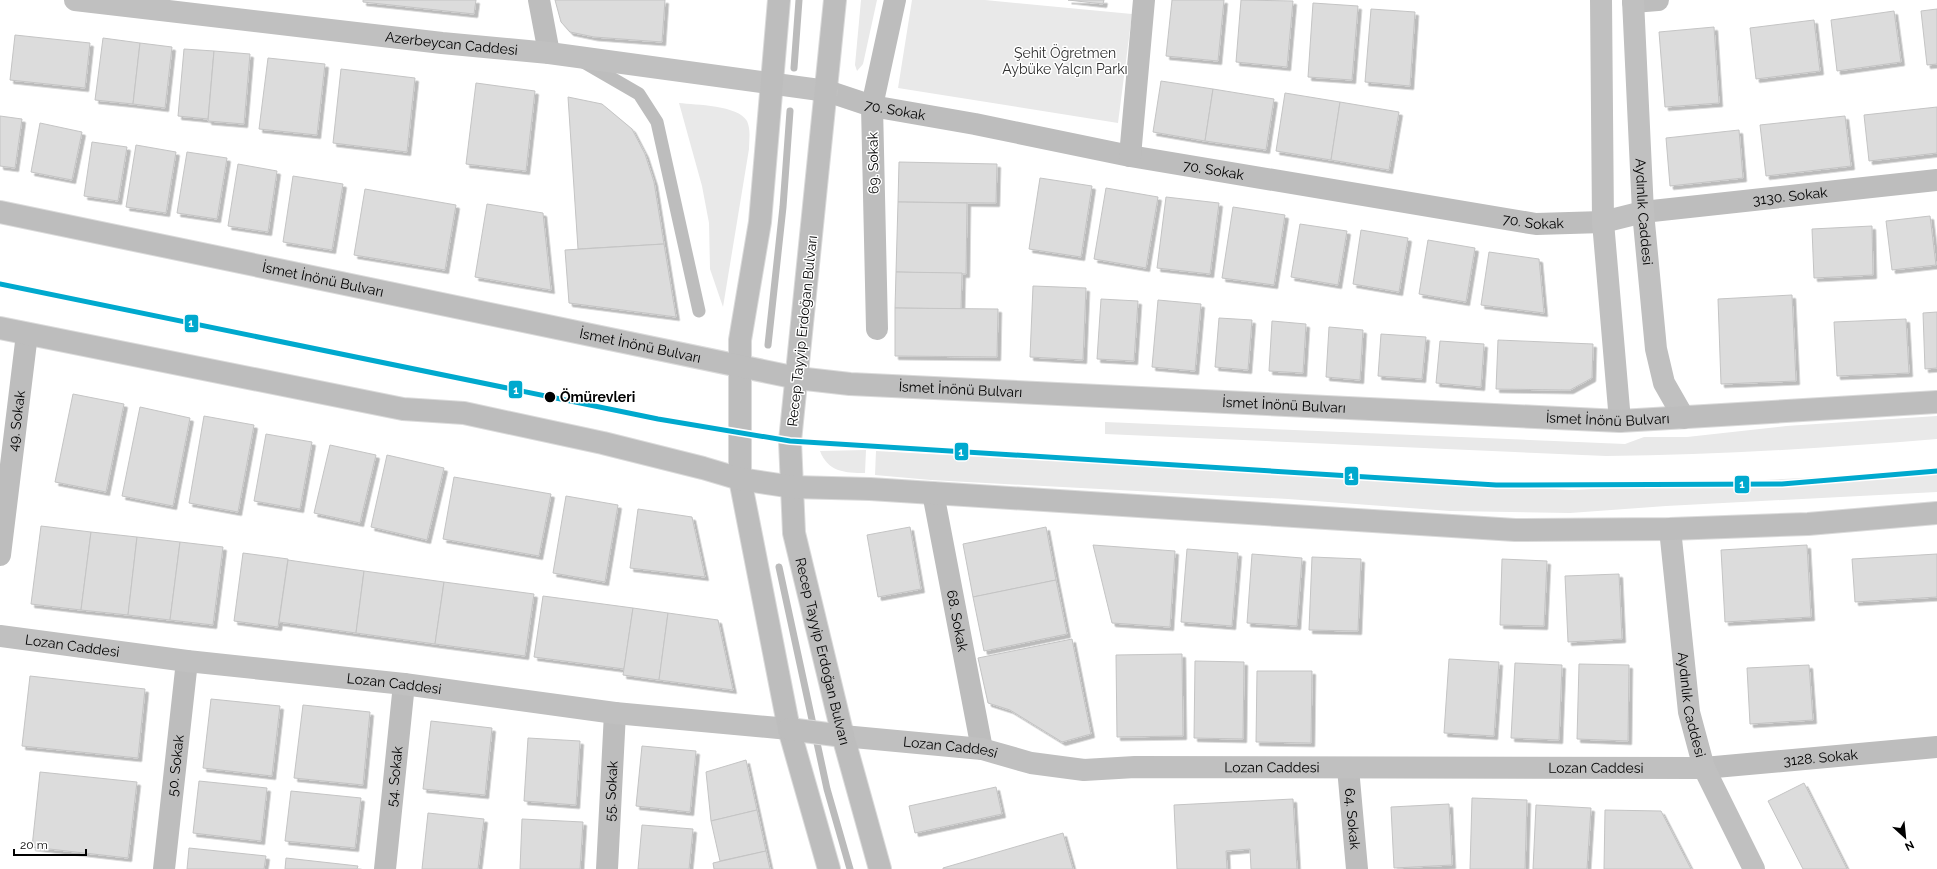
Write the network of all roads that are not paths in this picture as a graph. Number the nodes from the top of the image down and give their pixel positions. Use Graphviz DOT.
graph roads {
  1 [pos="74,0"];
  2 [pos="539,0"];
  3 [pos="778,0"];
  4 [pos="835,0"];
  5 [pos="895,0"];
  6 [pos="1144,0"];
  7 [pos="1601,0"];
  8 [pos="1658,0"];
  9 [pos="1633,1"];
  10 [pos="549,53"];
  11 [pos="576,57"];
  12 [pos="772,84"];
  13 [pos="827,91"];
  14 [pos="872,106"];
  15 [pos="1130,156"];
  16 [pos="1937,180"];
  17 [pos="0,212"];
  18 [pos="1643,212"];
  19 [pos="1603,222"];
  20 [pos="699,310"];
  21 [pos="0,328"];
  22 [pos="877,329"];
  23 [pos="27,334"];
  24 [pos="740,366"];
  25 [pos="797,378"];
  26 [pos="1937,402"];
  27 [pos="1684,418"];
  28 [pos="1620,421"];
  29 [pos="740,479"];
  30 [pos="793,487"];
  31 [pos="933,493"];
  32 [pos="1937,514"];
  33 [pos="1670,529"];
  34 [pos="0,555"];
  35 [pos="0,636"];
  36 [pos="188,662"];
  37 [pos="404,684"];
  38 [pos="615,713"];
  39 [pos="794,730"];
  40 [pos="837,736"];
  41 [pos="1937,747"];
  42 [pos="982,749"];
  43 [pos="1348,768"];
  44 [pos="1704,768"];
  45 [pos="164,869"];
  46 [pos="385,869"];
  47 [pos="607,869"];
  48 [pos="829,869"];
  49 [pos="880,869"];
  50 [pos="1357,869"];
  51 [pos="1754,869"];
  1 -- 10 [label="main road, Azerbeycan Caddesi"];
  2 -- 10 [label="main road"];
  3 -- 12 [label="main road"];
  4 -- 13 [label="main road, Recep Tayyip Erdoğan Bulvarı"];
  5 -- 14 [label="main road, 69. Sokak"];
  6 -- 15 [label="main road"];
  7 -- 19 [label="main road"];
  8 -- 9 [label="main road"];
  9 -- 18 [label="main road, Aydınlık Caddesi"];
  10 -- 11 [label="main road, Azerbeycan Caddesi"];
  11 -- 12 [label="main road, Azerbeycan Caddesi"];
  11 -- 20 [label="lane"];
  12 -- 13 [label="main road, Azerbeycan Caddesi"];
  12 -- 24 [label="main road"];
  13 -- 14 [label="main road, 70. Sokak"];
  13 -- 25 [label="main road, Recep Tayyip Erdoğan Bulvarı"];
  14 -- 15 [label="main road, 70. Sokak"];
  14 -- 22 [label="main road, 69. Sokak"];
  15 -- 19 [label="main road, 70. Sokak"];
  16 -- 18 [label="main road, 3130. Sokak"];
  17 -- 24 [label="main road, İsmet İnönü Bulvarı"];
  18 -- 19 [label="main road"];
  18 -- 27 [label="main road, Aydınlık Caddesi"];
  19 -- 28 [label="main road"];
  21 -- 23 [label="main road"];
  23 -- 29 [label="main road"];
  23 -- 34 [label="main road, 49. Sokak"];
  24 -- 25 [label="main road, İsmet İnönü Bulvarı"];
  24 -- 29 [label="main road"];
  25 -- 28 [label="main road, İsmet İnönü Bulvarı"];
  25 -- 30 [label="main road, Recep Tayyip Erdoğan Bulvarı"];
  26 -- 27 [label="main road, İsmet İnönü Bulvarı"];
  27 -- 28 [label="main road, İsmet İnönü Bulvarı"];
  29 -- 30 [label="main road"];
  29 -- 39 [label="main road"];
  30 -- 31 [label="main road"];
  30 -- 40 [label="main road, Recep Tayyip Erdoğan Bulvarı"];
  31 -- 33 [label="main road"];
  31 -- 42 [label="main road, 68. Sokak"];
  32 -- 33 [label="main road"];
  33 -- 44 [label="main road, Aydınlık Caddesi"];
  35 -- 36 [label="main road, Lozan Caddesi"];
  36 -- 37 [label="main road, Lozan Caddesi"];
  36 -- 45 [label="main road, 50. Sokak"];
  37 -- 38 [label="main road, Lozan Caddesi"];
  37 -- 46 [label="main road, 54. Sokak"];
  38 -- 39 [label="main road, Lozan Caddesi"];
  38 -- 47 [label="main road, 55. Sokak"];
  39 -- 40 [label="main road"];
  39 -- 48 [label="main road"];
  40 -- 42 [label="main road, Lozan Caddesi"];
  40 -- 49 [label="main road, Recep Tayyip Erdoğan Bulvarı"];
  41 -- 44 [label="main road, 3128. Sokak"];
  42 -- 43 [label="main road, Lozan Caddesi"];
  43 -- 44 [label="main road, Lozan Caddesi"];
  43 -- 50 [label="main road, 64. Sokak"];
  44 -- 51 [label="main road, Aydınlık Caddesi"];
}
